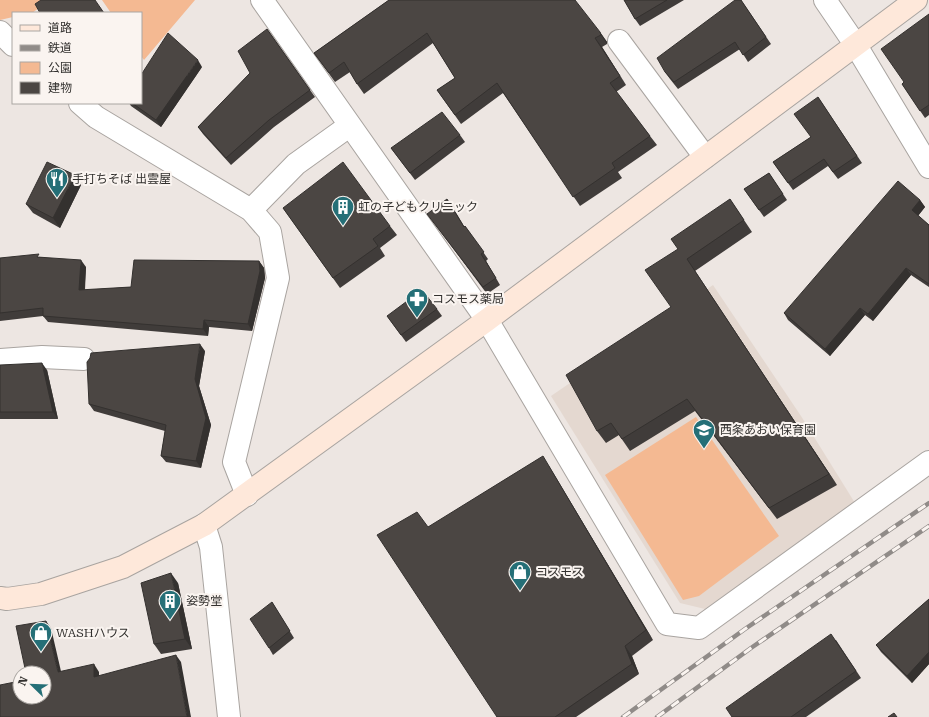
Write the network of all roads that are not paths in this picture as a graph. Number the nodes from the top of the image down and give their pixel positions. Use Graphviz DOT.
graph roads {
  1 [pos="262,0"];
  2 [pos="825,0"];
  3 [pos="916,0"];
  4 [pos="0,32"];
  5 [pos="619,41"];
  6 [pos="12,44"];
  7 [pos="855,44"];
  8 [pos="81,104"];
  9 [pos="349,126"];
  10 [pos="705,157"];
  11 [pos="929,168"];
  12 [pos="251,210"];
  13 [pos="487,320"];
  14 [pos="84,359"];
  15 [pos="0,360"];
  16 [pos="929,462"];
  17 [pos="247,494"];
  18 [pos="204,525"];
  19 [pos="0,598"];
  20 [pos="229,717"];
  1 -- 9 [label="street"];
  2 -- 7 [label="street"];
  3 -- 7 [label="street"];
  4 -- 6 [label="street"];
  5 -- 10 [label="street"];
  7 -- 10 [label="street"];
  7 -- 11 [label="street"];
  8 -- 12 [label="street"];
  9 -- 12 [label="street"];
  9 -- 13 [label="street"];
  10 -- 13 [label="street"];
  12 -- 17 [label="street"];
  13 -- 16 [label="street"];
  13 -- 17 [label="street"];
  14 -- 15 [label="street"];
  17 -- 18 [label="street"];
  18 -- 19 [label="street"];
  18 -- 20 [label="street"];
}
